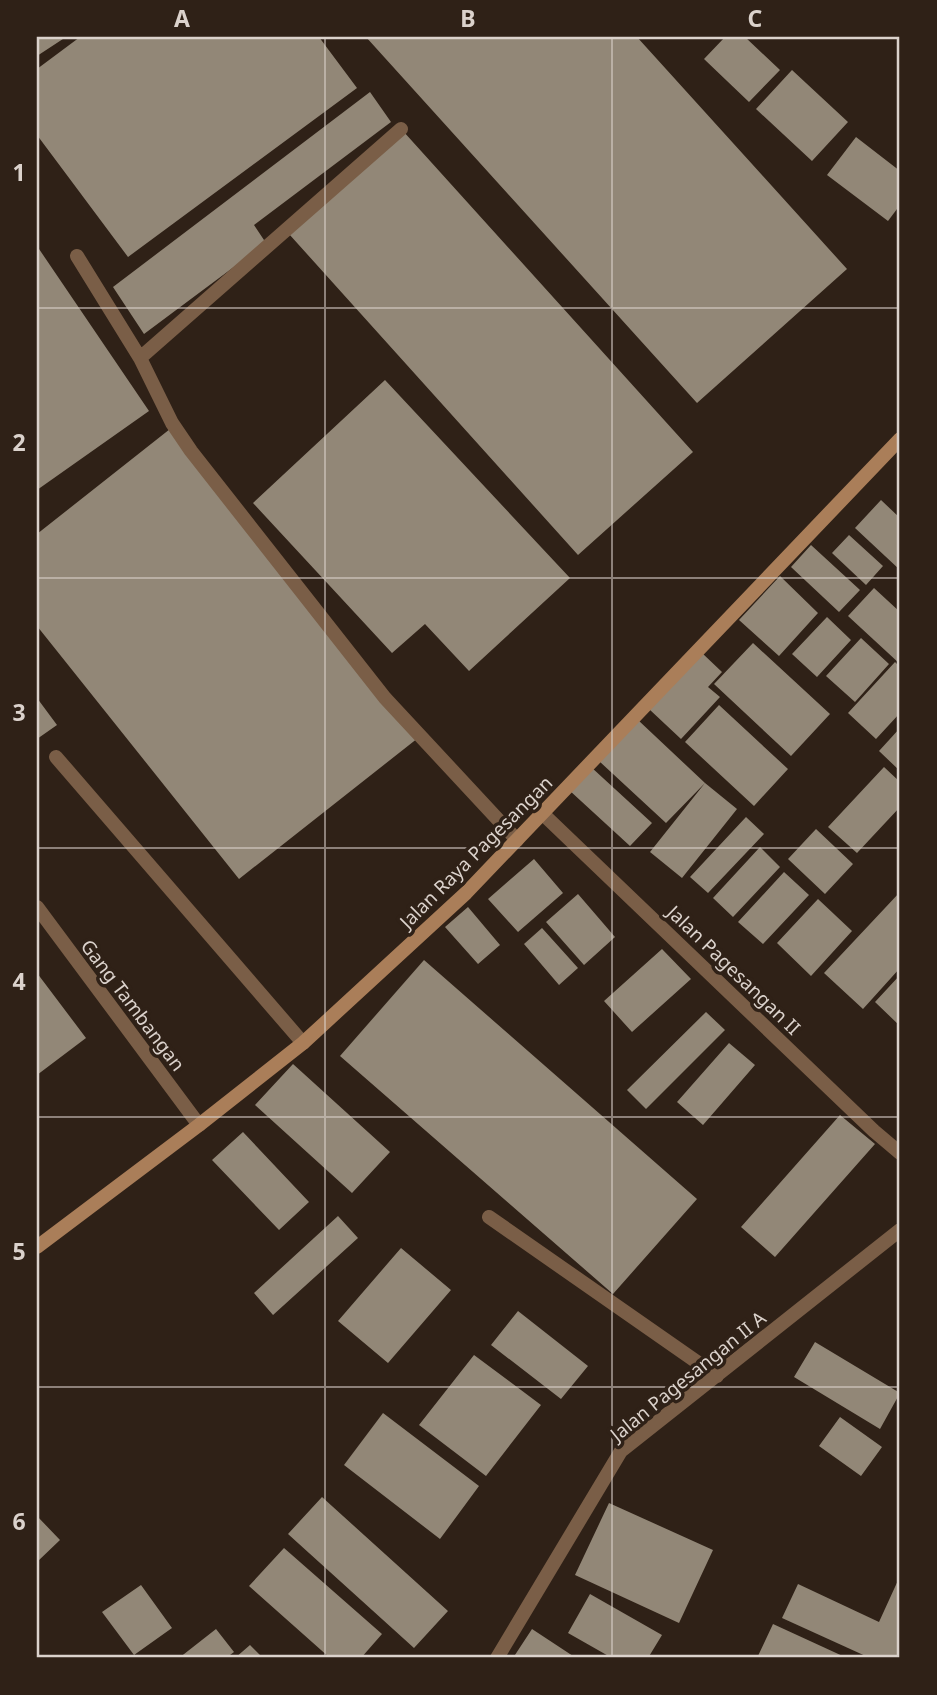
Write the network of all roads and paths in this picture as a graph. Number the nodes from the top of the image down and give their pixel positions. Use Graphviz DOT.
graph roads {
  1 [pos="401,129"];
  2 [pos="77,256"];
  3 [pos="140,358"];
  4 [pos="900,439"];
  5 [pos="56,757"];
  6 [pos="543,814"];
  7 [pos="517,840"];
  8 [pos="37,907"];
  9 [pos="303,1043"];
  10 [pos="199,1125"];
  11 [pos="900,1153"];
  12 [pos="489,1217"];
  13 [pos="900,1230"];
  14 [pos="37,1247"];
  15 [pos="717,1376"];
  16 [pos="497,1658"];
  1 -- 3 [label="street"];
  2 -- 3 [label="street"];
  3 -- 7 [label="street"];
  4 -- 6 [label="main road, Jalan Raya Pagesangan"];
  5 -- 9 [label="street"];
  6 -- 7 [label="main road, Jalan Raya Pagesangan"];
  6 -- 11 [label="street, Jalan Pagesangan II"];
  7 -- 9 [label="main road, Jalan Raya Pagesangan"];
  8 -- 10 [label="street, Gang Tambangan"];
  9 -- 10 [label="main road, Jalan Raya Pagesangan"];
  10 -- 14 [label="main road, Jalan Raya Pagesangan"];
  12 -- 15 [label="street"];
  13 -- 15 [label="street, Jalan Pagesangan II A"];
  15 -- 16 [label="street, Jalan Pagesangan II A"];
}
